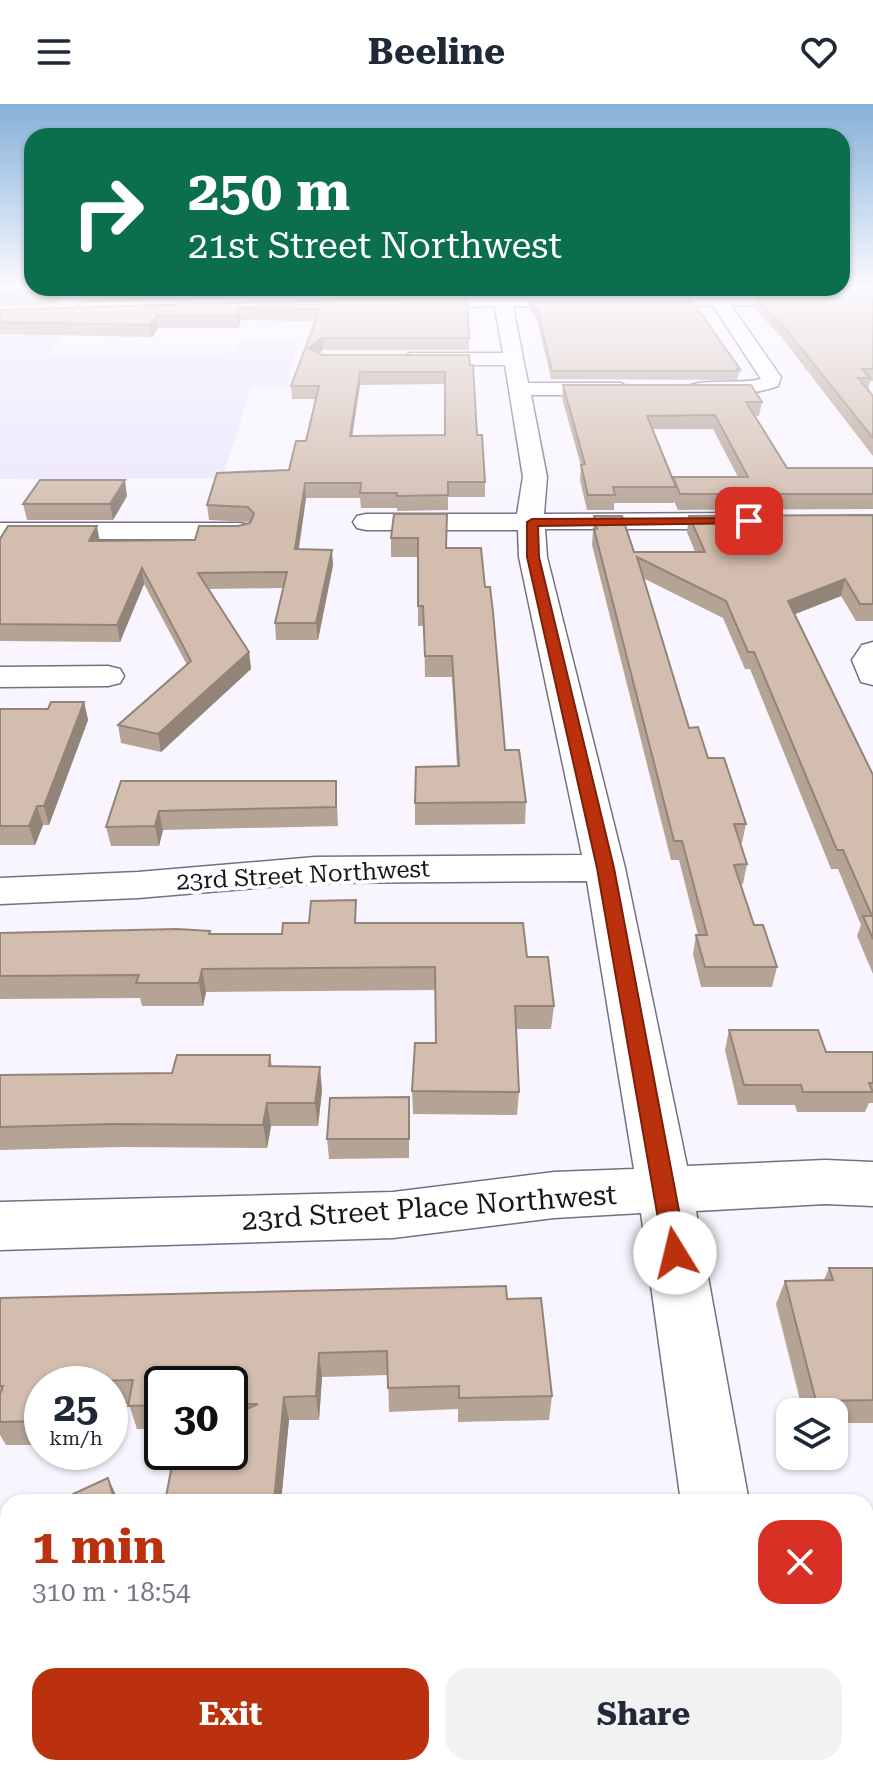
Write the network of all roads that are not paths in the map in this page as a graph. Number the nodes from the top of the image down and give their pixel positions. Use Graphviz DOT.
graph roads {
  1 [pos="447,366"];
  2 [pos="515,366"];
  3 [pos="763,366"];
  4 [pos="517,374"];
  5 [pos="638,389"];
  6 [pos="668,389"];
  7 [pos="780,521"];
  8 [pos="366,522"];
  9 [pos="532,522"];
  10 [pos="0,531"];
  11 [pos="240,531"];
  12 [pos="873,652"];
  13 [pos="873,675"];
  14 [pos="108,676"];
  15 [pos="0,677"];
  16 [pos="605,868"];
  17 [pos="0,891"];
  18 [pos="873,1184"];
  19 [pos="665,1191"];
  20 [pos="0,1226"];
  21 [pos="714,1494"];
  1 -- 4 [label="street"];
  2 -- 4 [label="street"];
  3 -- 6 [label="street"];
  4 -- 5 [label="street"];
  4 -- 9 [label="street"];
  7 -- 9 [label="street"];
  8 -- 9 [label="street"];
  9 -- 16 [label="street"];
  10 -- 11 [label="street"];
  12 -- 13 [label="street"];
  14 -- 15 [label="street"];
  16 -- 17 [label="street, 23rd Street Northwest"];
  16 -- 19 [label="street"];
  18 -- 19 [label="street"];
  19 -- 20 [label="street, 23rd Street Place Northwest"];
  19 -- 21 [label="street"];
}
